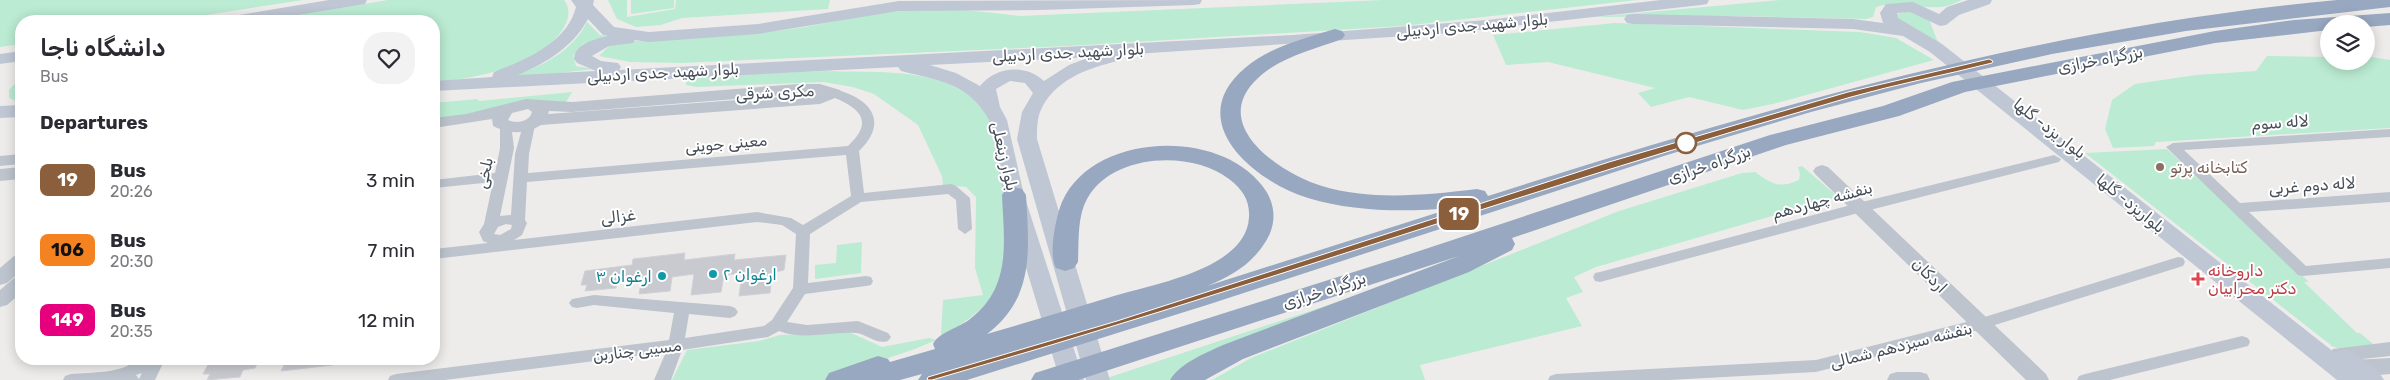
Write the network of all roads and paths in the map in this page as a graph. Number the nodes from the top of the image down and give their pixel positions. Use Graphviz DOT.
graph roads {
  1 [pos="359,0"];
  2 [pos="1194,0"];
  3 [pos="1701,0"];
  4 [pos="1984,0"];
  5 [pos="2254,0"];
  6 [pos="1145,1"];
  7 [pos="2390,1"];
  8 [pos="584,2"];
  9 [pos="1085,2"];
  10 [pos="270,15"];
  11 [pos="1553,18"];
  12 [pos="2390,19"];
  13 [pos="1940,21"];
  14 [pos="1905,31"];
  15 [pos="2390,33"];
  16 [pos="2375,34"];
  17 [pos="1335,35"];
  18 [pos="649,37"];
  19 [pos="2320,38"];
  20 [pos="2096,39"];
  21 [pos="1175,46"];
  22 [pos="15,57"];
  23 [pos="0,59"];
  24 [pos="2104,60"];
  25 [pos="820,64"];
  26 [pos="645,72"];
  27 [pos="1951,80"];
  28 [pos="440,85"];
  29 [pos="440,86"];
  30 [pos="1042,92"];
  31 [pos="834,94"];
  32 [pos="991,107"];
  33 [pos="15,111"];
  34 [pos="0,112"];
  35 [pos="534,117"];
  36 [pos="505,119"];
  37 [pos="440,121"];
  38 [pos="440,133"];
  39 [pos="2390,133"];
  40 [pos="852,150"];
  41 [pos="2054,159"];
  42 [pos="15,160"];
  43 [pos="0,161"];
  44 [pos="1612,164"];
  45 [pos="1822,171"];
  46 [pos="15,174"];
  47 [pos="0,175"];
  48 [pos="501,177"];
  49 [pos="520,178"];
  50 [pos="440,183"];
  51 [pos="1014,195"];
  52 [pos="2390,197"];
  53 [pos="858,198"];
  54 [pos="1862,207"];
  55 [pos="2237,208"];
  56 [pos="1561,213"];
  57 [pos="519,225"];
  58 [pos="965,229"];
  59 [pos="803,232"];
  60 [pos="489,237"];
  61 [pos="519,245"];
  62 [pos="440,252"];
  63 [pos="1065,262"];
  64 [pos="2178,262"];
  65 [pos="2390,264"];
  66 [pos="15,266"];
  67 [pos="1600,277"];
  68 [pos="0,278"];
  69 [pos="866,281"];
  70 [pos="15,288"];
  71 [pos="800,289"];
  72 [pos="0,300"];
  73 [pos="576,303"];
  74 [pos="683,308"];
  75 [pos="730,312"];
  76 [pos="1115,315"];
  77 [pos="777,324"];
  78 [pos="1979,324"];
  79 [pos="883,337"];
  80 [pos="1028,342"];
  81 [pos="2242,342"];
  82 [pos="676,345"];
  83 [pos="2390,349"];
  84 [pos="2336,359"];
  85 [pos="141,365"];
  86 [pos="154,365"];
  87 [pos="2390,366"];
  88 [pos="2361,376"];
  89 [pos="124,377"];
  90 [pos="71,380"];
  91 [pos="147,380"];
  92 [pos="396,380"];
  93 [pos="662,380"];
  94 [pos="839,380"];
  95 [pos="864,380"];
  96 [pos="932,380"];
  97 [pos="1045,380"];
  98 [pos="1072,380"];
  99 [pos="1098,380"];
  100 [pos="1184,380"];
  101 [pos="1556,380"];
  102 [pos="1897,380"];
  103 [pos="1920,380"];
  104 [pos="2039,380"];
  105 [pos="2085,380"];
  1 -- 10 [label="main road"];
  2 -- 6 [label="main road"];
  3 -- 11 [label="main road, بلوار شهید جدی اردبیلی"];
  4 -- 13 [label="main road"];
  5 -- 20 [label="highway"];
  6 -- 9 [label="main road"];
  7 -- 20 [label="highway"];
  8 -- 18 [label="main road"];
  8 -- 28 [label="main road"];
  9 -- 18 [label="main road"];
  11 -- 14 [label="main road"];
  11 -- 17 [label="main road, بلوار شهید جدی اردبیلی"];
  12 -- 24 [label="highway, بزرگراه خرازی"];
  13 -- 14 [label="main road"];
  13 -- 84 [label="main road, بلوار یزد- گلها"];
  14 -- 84 [label="main road, بلواریزد- گلها"];
  15 -- 16 [label="highway"];
  17 -- 21 [label="main road, بلوار شهید جدی اردبیلی"];
  17 -- 44 [label="highway"];
  18 -- 26 [label="main road"];
  19 -- 24 [label="highway"];
  20 -- 27 [label="highway, بزرگراه خرازی"];
  21 -- 25 [label="main road, بلوار شهید جدی اردبیلی"];
  21 -- 30 [label="main road, بلوار زینعلی"];
  22 -- 23 [label="main road"];
  24 -- 27 [label="highway, بزرگراه خرازی"];
  25 -- 26 [label="main road, بلوار شهید جدی اردبیلی"];
  25 -- 32 [label="main road, بلوار زینعلی"];
  26 -- 29 [label="main road, بلوار شهید جدی اردبیلی"];
  27 -- 44 [label="highway, بزرگراه خرازی"];
  27 -- 56 [label="highway, بزرگراه خرازی"];
  30 -- 32 [label="main road"];
  30 -- 63 [label="main road, بلوار زینعلی"];
  31 -- 35 [label="street, مکری شرقی"];
  31 -- 40 [label="street"];
  32 -- 51 [label="main road, بلوار زینعلی"];
  33 -- 34 [label="main road"];
  35 -- 36 [label="street"];
  35 -- 36 [label="street"];
  35 -- 49 [label="street"];
  36 -- 37 [label="street"];
  36 -- 38 [label="street"];
  36 -- 48 [label="street, بلخی"];
  39 -- 55 [label="street, لاله سوم"];
  40 -- 49 [label="street, معینی جوینی"];
  40 -- 53 [label="street"];
  41 -- 54 [label="street, بنفشه چهاردهم"];
  42 -- 43 [label="street"];
  44 -- 76 [label="highway, بزرگراه خرازی"];
  45 -- 54 [label="street, اردکان"];
  46 -- 47 [label="street"];
  48 -- 50 [label="street"];
  48 -- 60 [label="street, بلخی"];
  49 -- 57 [label="street"];
  51 -- 94 [label="highway"];
  51 -- 98 [label="main road, بلوار زینعلی"];
  52 -- 55 [label="street, لاله دوم غربی"];
  53 -- 58 [label="street"];
  53 -- 59 [label="street"];
  54 -- 67 [label="street, بنفشه چهاردهم"];
  54 -- 78 [label="street, اردکان"];
  55 -- 65 [label="street"];
  56 -- 97 [label="highway, بزرگراه خرازی"];
  56 -- 100 [label="highway"];
  57 -- 60 [label="street"];
  57 -- 61 [label="street"];
  59 -- 61 [label="street, غزالی"];
  59 -- 71 [label="street"];
  60 -- 61 [label="street, غزالی"];
  60 -- 62 [label="street, غزالی"];
  63 -- 76 [label="highway"];
  63 -- 99 [label="main road, بلوار زینعلی"];
  64 -- 78 [label="street, بنفشه سیزدهم شمالی"];
  66 -- 68 [label="street"];
  69 -- 71 [label="street"];
  70 -- 72 [label="street"];
  71 -- 77 [label="street"];
  73 -- 74 [label="street"];
  74 -- 75 [label="street"];
  74 -- 82 [label="street"];
  76 -- 80 [label="highway, بزرگراه خرازی"];
  77 -- 79 [label="street"];
  77 -- 82 [label="street, مسیبی چناربن"];
  78 -- 101 [label="street, بنفشه سیزدهم شمالی"];
  78 -- 104 [label="street, اردکان"];
  80 -- 95 [label="highway"];
  80 -- 96 [label="highway, بزرگراه خرازی"];
  81 -- 105 [label="street"];
  82 -- 92 [label="street, مسیبی چناربن"];
  82 -- 93 [label="street"];
  83 -- 84 [label="street"];
  84 -- 88 [label="main road, بلواریزد- گلها"];
  85 -- 89 [label="street"];
  86 -- 91 [label="street"];
  87 -- 88 [label="street"];
  89 -- 90 [label="street"];
  102 -- 103 [label="street"];
}
